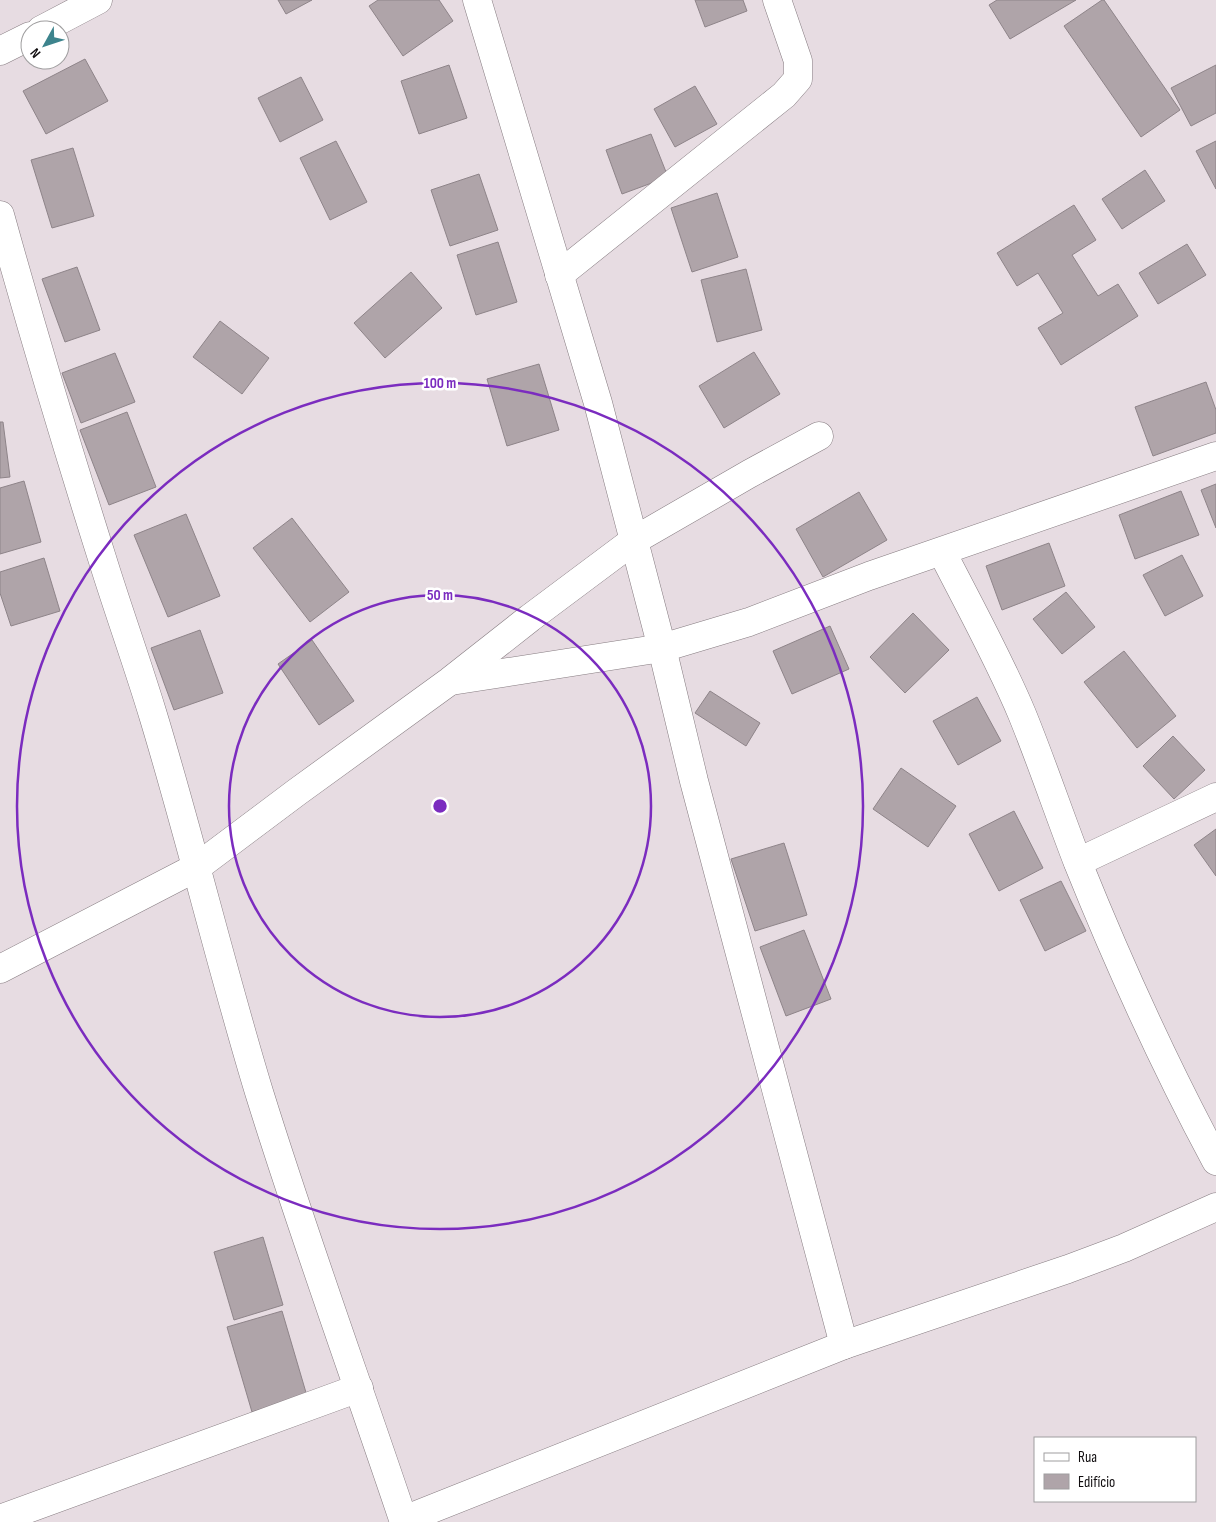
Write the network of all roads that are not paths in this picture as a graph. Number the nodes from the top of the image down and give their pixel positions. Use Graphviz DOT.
graph roads {
  1 [pos="98,0"];
  2 [pos="477,0"];
  3 [pos="777,0"];
  4 [pos="60,20"];
  5 [pos="20,41"];
  6 [pos="0,51"];
  7 [pos="0,215"];
  8 [pos="559,275"];
  9 [pos="819,436"];
  10 [pos="1216,456"];
  11 [pos="633,541"];
  12 [pos="942,552"];
  13 [pos="662,648"];
  14 [pos="450,681"];
  15 [pos="1216,797"];
  16 [pos="1078,862"];
  17 [pos="197,867"];
  18 [pos="0,969"];
  19 [pos="1216,1161"];
  20 [pos="1216,1207"];
  21 [pos="844,1345"];
  22 [pos="359,1388"];
  23 [pos="0,1519"];
  24 [pos="404,1521"];
  1 -- 4 [label="street"];
  2 -- 8 [label="street"];
  3 -- 8 [label="street"];
  5 -- 6 [label="street"];
  7 -- 17 [label="street"];
  8 -- 11 [label="street"];
  9 -- 11 [label="street"];
  10 -- 12 [label="street"];
  11 -- 13 [label="street"];
  11 -- 14 [label="street"];
  12 -- 13 [label="street"];
  12 -- 16 [label="street"];
  13 -- 14 [label="street"];
  13 -- 21 [label="street"];
  14 -- 17 [label="street"];
  15 -- 16 [label="street"];
  16 -- 19 [label="street"];
  17 -- 18 [label="street"];
  17 -- 22 [label="street"];
  20 -- 21 [label="street"];
  21 -- 24 [label="street"];
  22 -- 23 [label="street"];
  22 -- 24 [label="street"];
}
